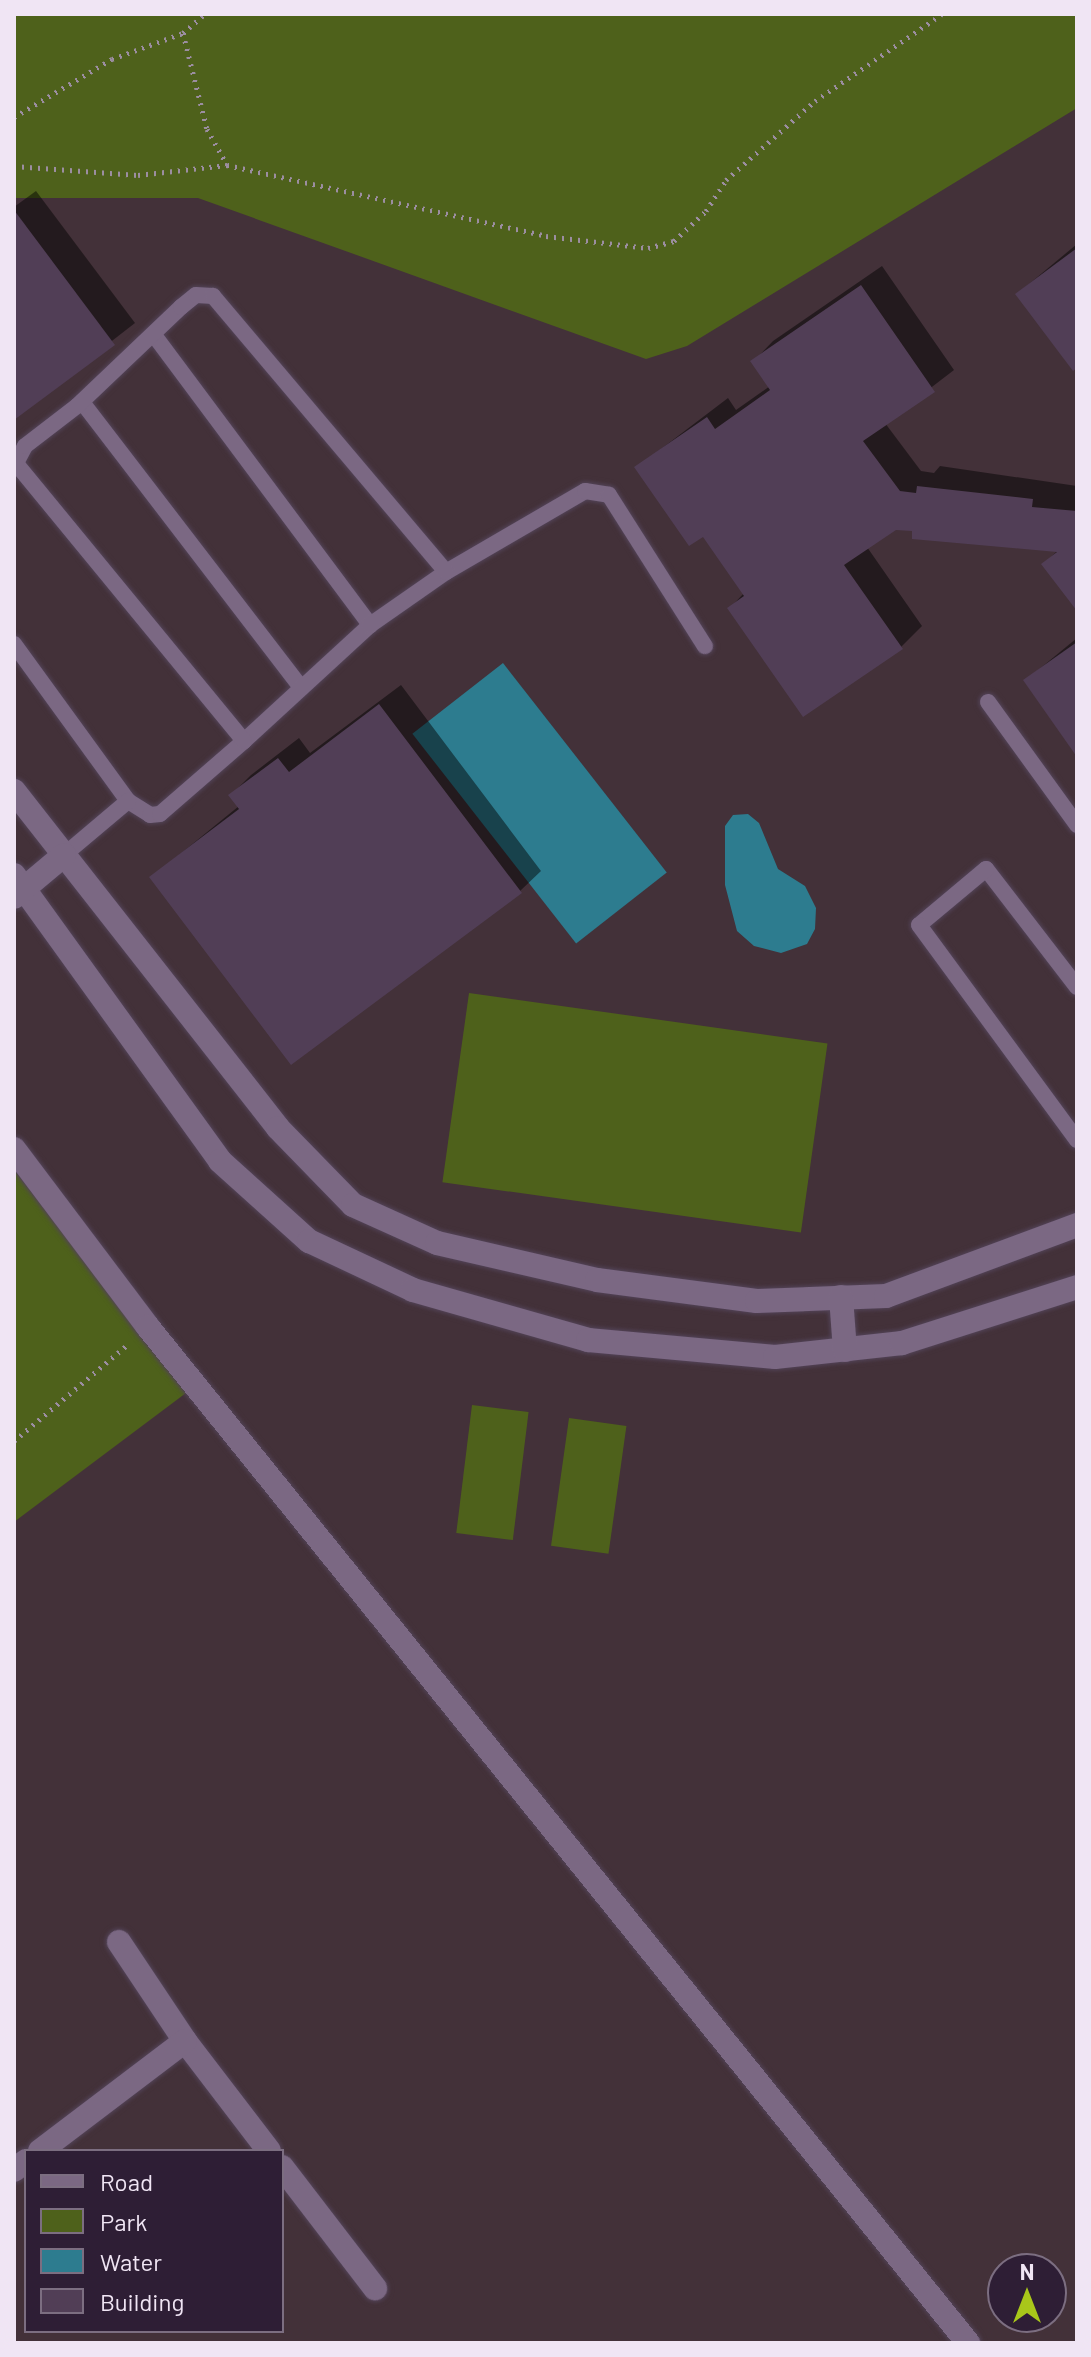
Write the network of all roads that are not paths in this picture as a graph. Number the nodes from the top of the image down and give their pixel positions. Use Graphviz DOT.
graph roads {
  1 [pos="154,335"];
  2 [pos="82,402"];
  3 [pos="446,572"];
  4 [pos="370,625"];
  5 [pos="14,644"];
  6 [pos="705,646"];
  7 [pos="301,687"];
  8 [pos="988,702"];
  9 [pos="244,741"];
  10 [pos="14,791"];
  11 [pos="128,801"];
  12 [pos="1077,824"];
  13 [pos="64,855"];
  14 [pos="17,887"];
  15 [pos="1077,987"];
  16 [pos="1077,1140"];
  17 [pos="14,1149"];
  18 [pos="1077,1225"];
  19 [pos="1077,1287"];
  20 [pos="841,1297"];
  21 [pos="845,1350"];
  22 [pos="119,1942"];
  23 [pos="185,2041"];
  24 [pos="43,2149"];
  25 [pos="267,2149"];
  26 [pos="284,2170"];
  27 [pos="375,2288"];
  28 [pos="968,2343"];
  1 -- 2 [label="lane"];
  1 -- 3 [label="lane"];
  1 -- 4 [label="lane"];
  2 -- 7 [label="lane"];
  2 -- 9 [label="lane"];
  3 -- 4 [label="lane"];
  3 -- 6 [label="lane"];
  4 -- 7 [label="lane"];
  5 -- 11 [label="lane"];
  7 -- 9 [label="lane"];
  8 -- 12 [label="lane"];
  9 -- 11 [label="lane"];
  10 -- 13 [label="street"];
  11 -- 13 [label="lane"];
  13 -- 14 [label="street"];
  13 -- 20 [label="street"];
  14 -- 21 [label="street"];
  15 -- 16 [label="lane"];
  17 -- 28 [label="street"];
  18 -- 20 [label="street"];
  19 -- 21 [label="street"];
  20 -- 21 [label="street"];
  22 -- 23 [label="street"];
  23 -- 24 [label="street"];
  23 -- 25 [label="street"];
  26 -- 27 [label="street"];
}
